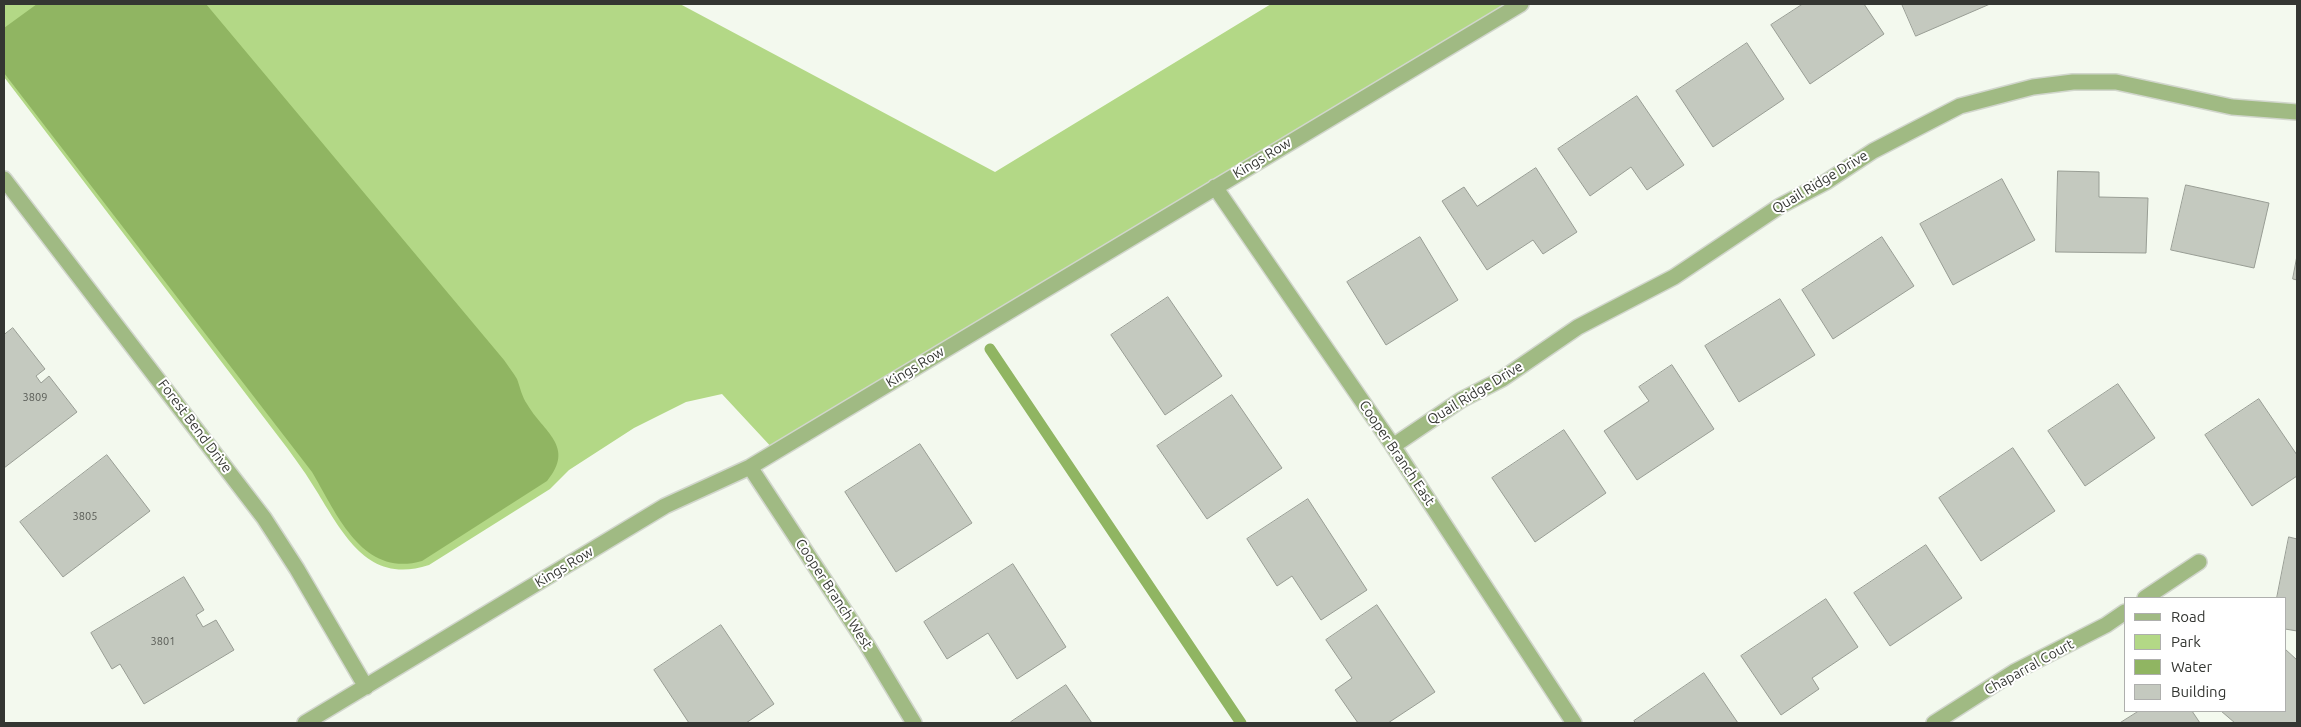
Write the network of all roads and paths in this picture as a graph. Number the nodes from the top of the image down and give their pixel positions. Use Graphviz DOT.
graph roads {
  1 [pos="1521,4"];
  2 [pos="2297,112"];
  3 [pos="4,179"];
  4 [pos="1215,187"];
  5 [pos="1393,446"];
  6 [pos="750,467"];
  7 [pos="2199,562"];
  8 [pos="2146,597"];
  9 [pos="2124,613"];
  10 [pos="366,687"];
  11 [pos="305,723"];
  12 [pos="914,723"];
  13 [pos="1574,723"];
  14 [pos="1934,723"];
  1 -- 4 [label="street, Kings Row"];
  2 -- 5 [label="street, Quail Ridge Drive"];
  3 -- 10 [label="street, Forest Bend Drive"];
  4 -- 5 [label="street, Cooper Branch East"];
  4 -- 6 [label="street, Kings Row"];
  5 -- 13 [label="street, Cooper Branch East"];
  6 -- 10 [label="street, Kings Row"];
  6 -- 12 [label="street, Cooper Branch West"];
  7 -- 8 [label="street"];
  9 -- 14 [label="street, Chaparral Court"];
  10 -- 11 [label="street, Kings Row"];
}
